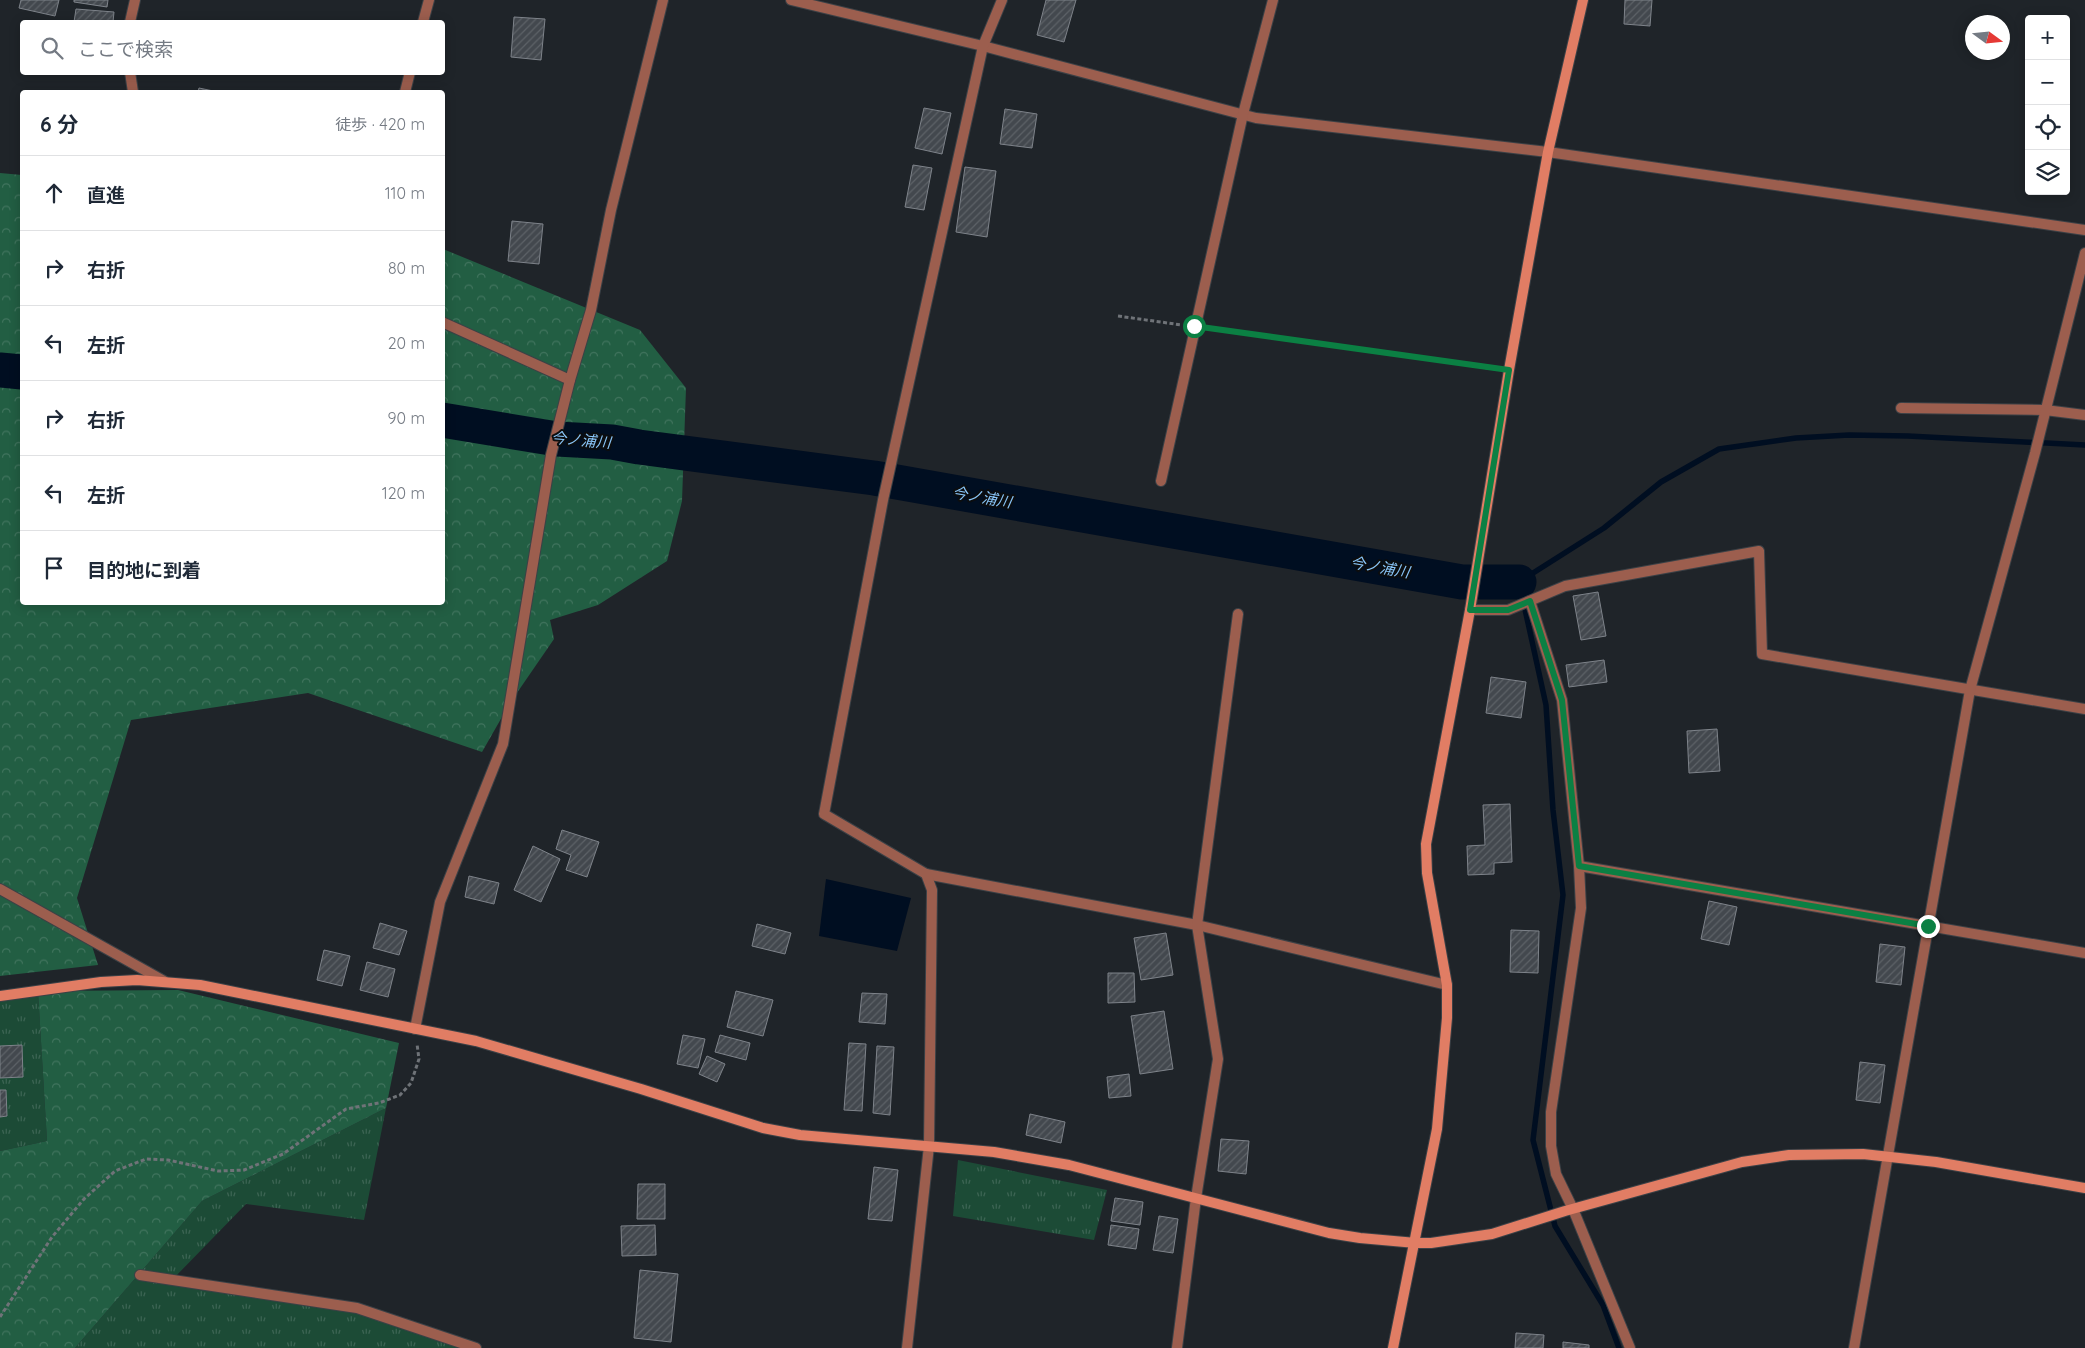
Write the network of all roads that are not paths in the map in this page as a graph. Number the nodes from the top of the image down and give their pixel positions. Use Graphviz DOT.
graph roads {
  1 [pos="135,0"];
  2 [pos="429,0"];
  3 [pos="663,0"];
  4 [pos="791,0"];
  5 [pos="1002,0"];
  6 [pos="1273,0"];
  7 [pos="1583,0"];
  8 [pos="130,20"];
  9 [pos="424,20"];
  10 [pos="982,46"];
  11 [pos="131,75"];
  12 [pos="409,75"];
  13 [pos="134,90"];
  14 [pos="406,90"];
  15 [pos="1243,114"];
  16 [pos="1548,152"];
  17 [pos="2085,230"];
  18 [pos="2085,253"];
  19 [pos="445,323"];
  20 [pos="570,380"];
  21 [pos="1901,408"];
  22 [pos="2045,410"];
  23 [pos="2085,415"];
  24 [pos="1161,481"];
  25 [pos="1530,601"];
  26 [pos="1470,610"];
  27 [pos="1238,614"];
  28 [pos="1970,690"];
  29 [pos="2085,709"];
  30 [pos="1579,866"];
  31 [pos="926,874"];
  32 [pos="0,889"];
  33 [pos="1196,925"];
  34 [pos="1928,926"];
  35 [pos="2085,953"];
  36 [pos="164,981"];
  37 [pos="1447,985"];
  38 [pos="0,996"];
  39 [pos="415,1029"];
  40 [pos="929,1146"];
  41 [pos="1888,1156"];
  42 [pos="2085,1188"];
  43 [pos="1196,1198"];
  44 [pos="1573,1209"];
  45 [pos="1416,1243"];
  46 [pos="140,1274"];
  47 [pos="476,1348"];
  48 [pos="907,1348"];
  49 [pos="1177,1348"];
  50 [pos="1393,1348"];
  51 [pos="1630,1348"];
  52 [pos="1854,1348"];
  1 -- 8 [label="street"];
  2 -- 9 [label="street"];
  3 -- 20 [label="street"];
  4 -- 10 [label="street"];
  5 -- 10 [label="street"];
  6 -- 15 [label="street"];
  7 -- 16 [label="street"];
  10 -- 15 [label="street"];
  10 -- 31 [label="street"];
  11 -- 13 [label="street"];
  12 -- 14 [label="street"];
  15 -- 16 [label="street"];
  15 -- 24 [label="street"];
  16 -- 17 [label="street"];
  16 -- 26 [label="street"];
  18 -- 22 [label="street"];
  19 -- 20 [label="street"];
  20 -- 39 [label="street"];
  21 -- 22 [label="street"];
  22 -- 23 [label="street"];
  22 -- 28 [label="street"];
  25 -- 26 [label="street"];
  25 -- 28 [label="street"];
  25 -- 30 [label="street"];
  26 -- 37 [label="street"];
  27 -- 33 [label="street"];
  28 -- 29 [label="street"];
  28 -- 34 [label="street"];
  30 -- 34 [label="street"];
  30 -- 44 [label="street"];
  31 -- 33 [label="street"];
  31 -- 40 [label="street"];
  32 -- 36 [label="street"];
  33 -- 37 [label="street"];
  33 -- 43 [label="street"];
  34 -- 35 [label="street"];
  34 -- 41 [label="street"];
  36 -- 38 [label="street"];
  36 -- 39 [label="street"];
  37 -- 45 [label="street"];
  39 -- 40 [label="street"];
  40 -- 43 [label="street"];
  40 -- 48 [label="street"];
  41 -- 42 [label="street"];
  41 -- 44 [label="street"];
  41 -- 52 [label="street"];
  43 -- 45 [label="street"];
  43 -- 49 [label="street"];
  44 -- 45 [label="street"];
  44 -- 51 [label="street"];
  45 -- 50 [label="street"];
  46 -- 47 [label="street"];
}
